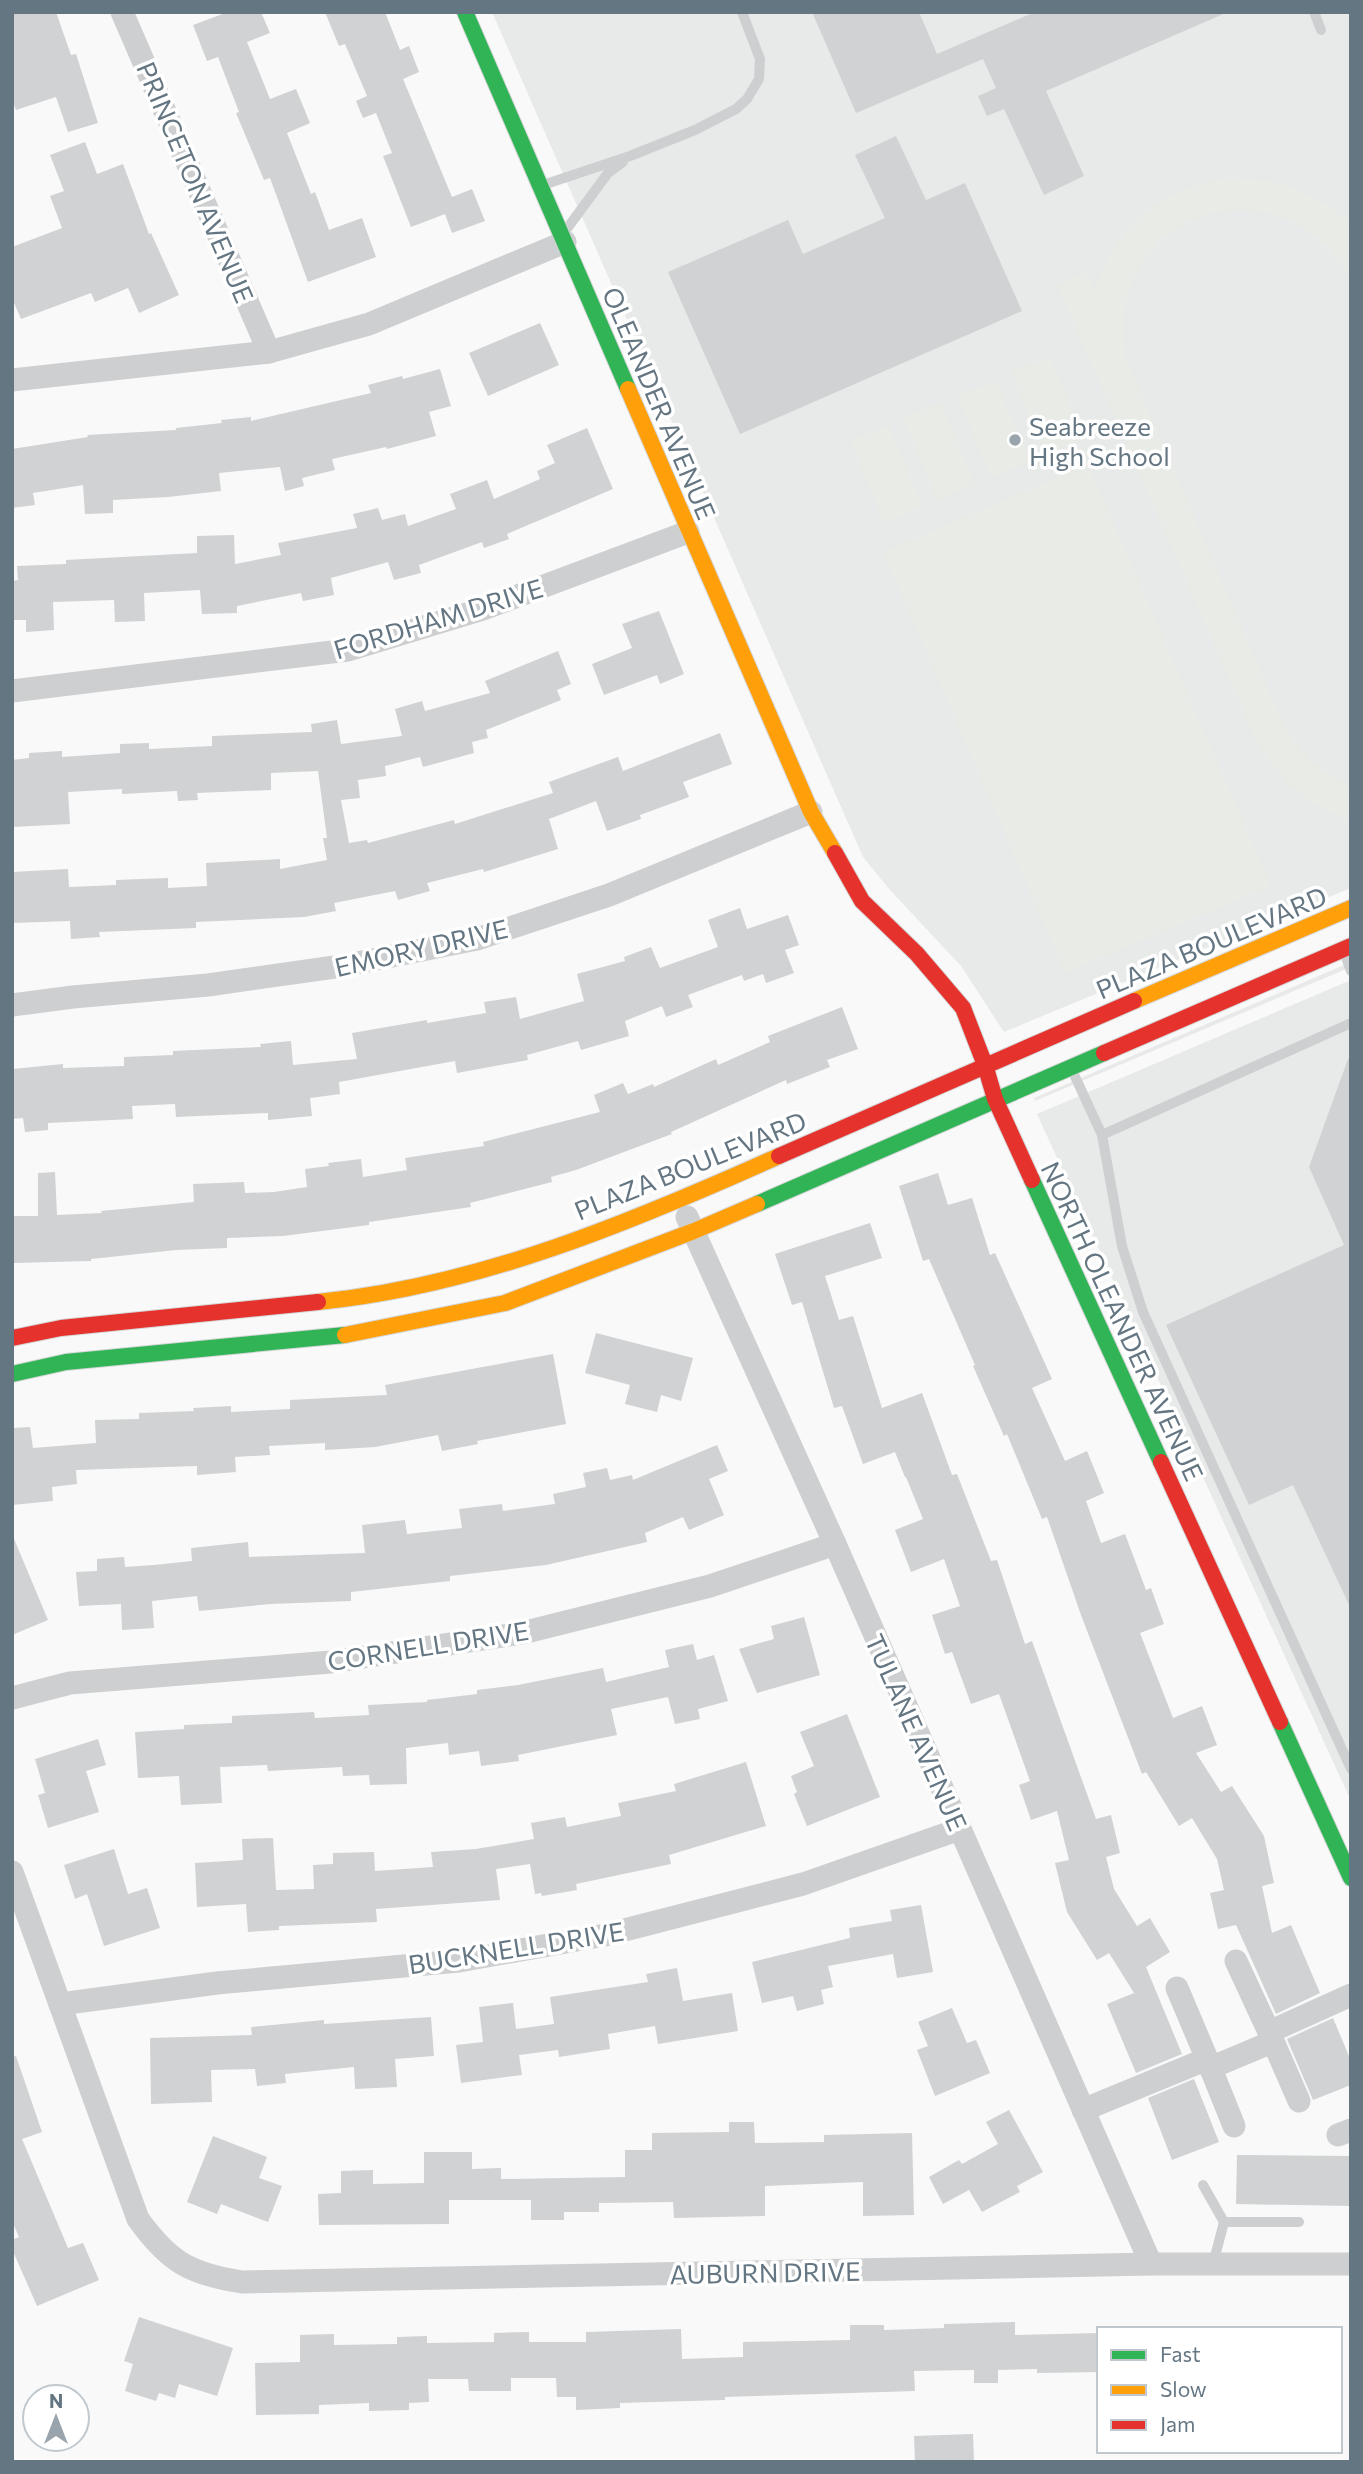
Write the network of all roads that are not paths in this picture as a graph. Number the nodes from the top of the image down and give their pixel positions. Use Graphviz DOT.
graph roads {
  1 [pos="122,12"];
  2 [pos="465,12"];
  3 [pos="741,12"];
  4 [pos="1314,12"];
  5 [pos="1321,30"];
  6 [pos="631,156"];
  7 [pos="540,186"];
  8 [pos="564,238"];
  9 [pos="269,352"];
  10 [pos="12,380"];
  11 [pos="688,532"];
  12 [pos="12,691"];
  13 [pos="811,812"];
  14 [pos="1351,908"];
  15 [pos="1339,936"];
  16 [pos="1351,971"];
  17 [pos="12,1005"];
  18 [pos="1351,1023"];
  19 [pos="985,1065"];
  20 [pos="1071,1067"];
  21 [pos="995,1099"];
  22 [pos="1102,1135"];
  23 [pos="679,1201"];
  24 [pos="694,1231"];
  25 [pos="12,1338"];
  26 [pos="12,1374"];
  27 [pos="835,1544"];
  28 [pos="12,1698"];
  29 [pos="1351,1769"];
  30 [pos="960,1829"];
  31 [pos="12,1872"];
  32 [pos="1351,1878"];
  33 [pos="1236,1961"];
  34 [pos="1177,1988"];
  35 [pos="1351,1995"];
  36 [pos="60,2004"];
  37 [pos="1271,2037"];
  38 [pos="1208,2064"];
  39 [pos="1299,2101"];
  40 [pos="1083,2110"];
  41 [pos="1234,2126"];
  42 [pos="1203,2185"];
  43 [pos="1224,2222"];
  44 [pos="1298,2222"];
  45 [pos="1151,2264"];
  46 [pos="1213,2264"];
  47 [pos="1351,2264"];
  1 -- 9 [label="street, PRINCETON AVENUE"];
  2 -- 7 [label="street, OLEANDER AVENUE"];
  3 -- 6 [label="lane"];
  4 -- 5 [label="lane"];
  6 -- 7 [label="lane"];
  6 -- 8 [label="lane"];
  7 -- 8 [label="street, OLEANDER AVENUE"];
  8 -- 9 [label="street"];
  8 -- 11 [label="street, OLEANDER AVENUE"];
  9 -- 10 [label="street"];
  11 -- 12 [label="street, FORDHAM DRIVE"];
  11 -- 13 [label="street, OLEANDER AVENUE"];
  13 -- 17 [label="street, EMORY DRIVE"];
  13 -- 19 [label="street, NORTH OLEANDER AVENUE"];
  14 -- 15 [label="street, PLAZA BOULEVARD"];
  15 -- 16 [label="lane"];
  15 -- 19 [label="street, PLAZA BOULEVARD"];
  15 -- 20 [label="street, PLAZA BOULEVARD"];
  18 -- 22 [label="lane"];
  19 -- 21 [label="street, NORTH OLEANDER AVENUE"];
  19 -- 23 [label="street, PLAZA BOULEVARD"];
  20 -- 21 [label="street, PLAZA BOULEVARD"];
  20 -- 22 [label="lane"];
  21 -- 24 [label="street, PLAZA BOULEVARD"];
  21 -- 32 [label="street, NORTH OLEANDER AVENUE"];
  22 -- 29 [label="lane"];
  23 -- 24 [label="street, TULANE AVENUE"];
  23 -- 25 [label="street, PLAZA BOULEVARD"];
  24 -- 26 [label="street, PLAZA BOULEVARD"];
  24 -- 27 [label="street, TULANE AVENUE"];
  27 -- 28 [label="street, CORNELL DRIVE"];
  27 -- 30 [label="street, TULANE AVENUE"];
  30 -- 36 [label="street, BUCKNELL DRIVE"];
  30 -- 40 [label="street, TULANE AVENUE"];
  31 -- 36 [label="street, AUBURN DRIVE"];
  33 -- 37 [label="street"];
  34 -- 38 [label="street"];
  35 -- 37 [label="street"];
  36 -- 45 [label="street, AUBURN DRIVE"];
  37 -- 38 [label="street"];
  37 -- 39 [label="street"];
  38 -- 40 [label="street"];
  38 -- 41 [label="street"];
  40 -- 45 [label="street, TULANE AVENUE"];
  42 -- 43 [label="lane"];
  43 -- 44 [label="lane"];
  43 -- 46 [label="lane"];
  45 -- 46 [label="street, AUBURN DRIVE"];
  46 -- 47 [label="street, AUBURN DRIVE"];
}
